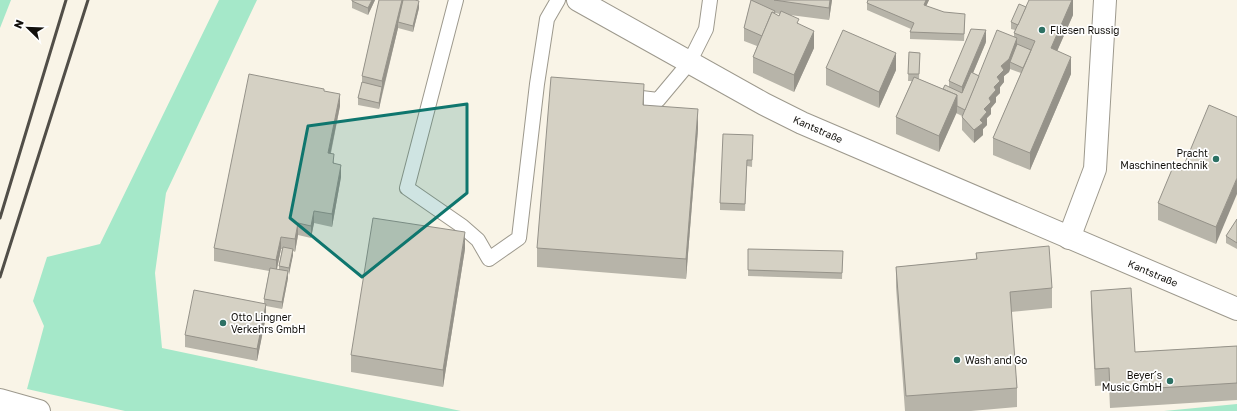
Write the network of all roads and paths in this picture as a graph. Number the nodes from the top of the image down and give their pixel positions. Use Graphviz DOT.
graph roads {
  1 [pos="456,0"];
  2 [pos="558,0"];
  3 [pos="578,0"];
  4 [pos="710,0"];
  5 [pos="1105,0"];
  6 [pos="689,63"];
  7 [pos="538,84"];
  8 [pos="553,86"];
  9 [pos="613,94"];
  10 [pos="1069,238"];
  11 [pos="1237,309"];
  12 [pos="0,400"];
  13 [pos="39,411"];
  1 -- 7 [label="lane"];
  2 -- 7 [label="lane"];
  3 -- 6 [label="street, Kantstraße"];
  4 -- 6 [label="lane"];
  5 -- 10 [label="street"];
  6 -- 9 [label="lane"];
  6 -- 10 [label="street, Kantstraße"];
  7 -- 8 [label="lane"];
  10 -- 11 [label="street, Kantstraße"];
  12 -- 13 [label="street"];
}
